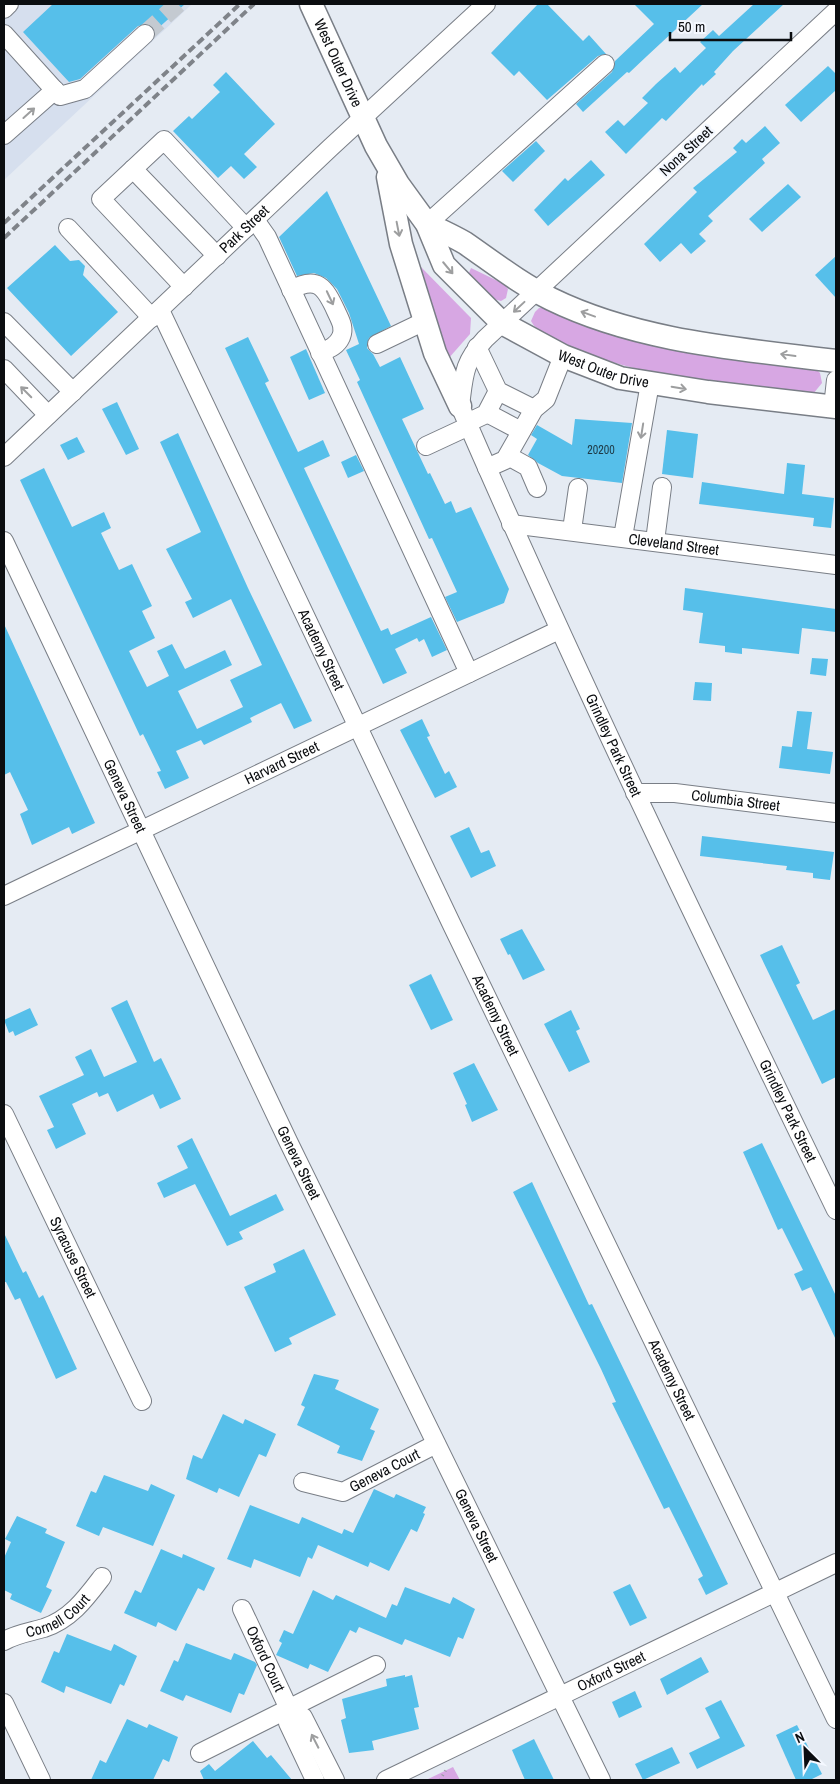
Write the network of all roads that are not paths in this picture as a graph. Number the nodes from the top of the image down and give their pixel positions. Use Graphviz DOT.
graph roads {
  1 [pos="9,4"];
  2 [pos="310,4"];
  3 [pos="486,4"];
  4 [pos="4,9"];
  5 [pos="836,11"];
  6 [pos="4,34"];
  7 [pos="145,34"];
  8 [pos="605,64"];
  9 [pos="55,90"];
  10 [pos="362,118"];
  11 [pos="4,136"];
  12 [pos="385,164"];
  13 [pos="133,169"];
  14 [pos="251,224"];
  15 [pos="427,224"];
  16 [pos="68,228"];
  17 [pos="216,256"];
  18 [pos="184,287"];
  19 [pos="290,290"];
  20 [pos="536,291"];
  21 [pos="156,314"];
  22 [pos="425,321"];
  23 [pos="4,322"];
  24 [pos="502,323"];
  25 [pos="377,344"];
  26 [pos="478,347"];
  27 [pos="320,354"];
  28 [pos="563,356"];
  29 [pos="836,361"];
  30 [pos="4,369"];
  31 [pos="836,380"];
  32 [pos="650,383"];
  33 [pos="498,391"];
  34 [pos="73,392"];
  35 [pos="834,407"];
  36 [pos="534,409"];
  37 [pos="487,413"];
  38 [pos="48,415"];
  39 [pos="465,419"];
  40 [pos="522,431"];
  41 [pos="426,446"];
  42 [pos="508,456"];
  43 [pos="4,457"];
  44 [pos="487,468"];
  45 [pos="662,486"];
  46 [pos="537,488"];
  47 [pos="578,488"];
  48 [pos="511,524"];
  49 [pos="572,530"];
  50 [pos="623,537"];
  51 [pos="4,541"];
  52 [pos="655,541"];
  53 [pos="836,564"];
  54 [pos="559,630"];
  55 [pos="469,674"];
  56 [pos="357,727"];
  57 [pos="635,793"];
  58 [pos="836,813"];
  59 [pos="140,830"];
  60 [pos="4,896"];
  61 [pos="4,1114"];
  62 [pos="836,1210"];
  63 [pos="142,1401"];
  64 [pos="436,1444"];
  65 [pos="303,1482"];
  66 [pos="836,1563"];
  67 [pos="102,1577"];
  68 [pos="776,1592"];
  69 [pos="242,1609"];
  70 [pos="4,1641"];
  71 [pos="376,1665"];
  72 [pos="560,1696"];
  73 [pos="4,1703"];
  74 [pos="289,1709"];
  75 [pos="836,1719"];
  76 [pos="200,1753"];
  77 [pos="41,1780"];
  78 [pos="315,1780"];
  79 [pos="335,1780"];
  80 [pos="386,1780"];
  81 [pos="601,1780"];
  1 -- 4 [label="street"];
  2 -- 10 [label="main road, West Outer Drive"];
  3 -- 10 [label="street, Park Street"];
  5 -- 20 [label="street, Nona Street"];
  6 -- 9 [label="street"];
  7 -- 9 [label="street"];
  8 -- 15 [label="street"];
  11 -- 9 [label="street, one-way"];
  10 -- 12 [label="main road, West Outer Drive"];
  10 -- 14 [label="street, Park Street"];
  12 -- 15 [label="main road, West Outer Drive"];
  12 -- 22 [label="main road, one-way"];
  13 -- 14 [label="street"];
  13 -- 17 [label="street"];
  13 -- 18 [label="street"];
  14 -- 17 [label="street, Park Street"];
  14 -- 19 [label="street"];
  15 -- 20 [label="main road, West Outer Drive"];
  15 -- 24 [label="main road, West Outer Drive, one-way"];
  16 -- 21 [label="street, Academy Street"];
  17 -- 18 [label="street, Park Street"];
  18 -- 21 [label="street, Park Street"];
  19 -- 27 [label="street"];
  19 -- 27 [label="street, one-way"];
  20 -- 24 [label="street, Grindley Park Street, one-way"];
  29 -- 20 [label="main road, West Outer Drive, one-way"];
  21 -- 34 [label="street, Park Street"];
  21 -- 56 [label="street, Academy Street"];
  22 -- 25 [label="street"];
  22 -- 39 [label="main road"];
  23 -- 34 [label="street"];
  24 -- 26 [label="street, Grindley Park Street"];
  24 -- 28 [label="main road, West Outer Drive"];
  26 -- 33 [label="street"];
  26 -- 39 [label="street, Grindley Park Street"];
  27 -- 55 [label="street"];
  28 -- 32 [label="main road, West Outer Drive"];
  28 -- 36 [label="street"];
  38 -- 30 [label="street, one-way"];
  31 -- 35 [label="street"];
  32 -- 35 [label="main road, West Outer Drive, one-way"];
  32 -- 50 [label="street, one-way"];
  33 -- 36 [label="street"];
  33 -- 37 [label="street"];
  34 -- 38 [label="street, Park Street"];
  36 -- 40 [label="street"];
  37 -- 39 [label="street"];
  37 -- 40 [label="street"];
  38 -- 43 [label="street, Park Street"];
  39 -- 41 [label="street"];
  39 -- 44 [label="street, Grindley Park Street"];
  40 -- 42 [label="street"];
  42 -- 44 [label="street"];
  42 -- 46 [label="street"];
  44 -- 48 [label="street, Grindley Park Street"];
  45 -- 52 [label="street"];
  47 -- 49 [label="street"];
  48 -- 49 [label="street, Cleveland Street"];
  48 -- 54 [label="street, Grindley Park Street"];
  49 -- 50 [label="street, Cleveland Street"];
  50 -- 52 [label="street, Cleveland Street"];
  51 -- 59 [label="street, Geneva Street"];
  52 -- 53 [label="street, Cleveland Street"];
  54 -- 55 [label="street, Harvard Street"];
  54 -- 57 [label="street, Grindley Park Street"];
  55 -- 56 [label="street, Harvard Street"];
  56 -- 59 [label="street, Harvard Street"];
  56 -- 68 [label="street, Academy Street"];
  57 -- 58 [label="street, Columbia Street"];
  57 -- 62 [label="street, Grindley Park Street"];
  59 -- 60 [label="street, Harvard Street"];
  59 -- 64 [label="street, Geneva Street"];
  61 -- 63 [label="street, Syracuse Street"];
  64 -- 65 [label="street, Geneva Court"];
  64 -- 72 [label="street, Geneva Street"];
  66 -- 68 [label="street, Oxford Street"];
  67 -- 70 [label="street, Cornell Court"];
  68 -- 72 [label="street, Oxford Street"];
  68 -- 75 [label="street, Academy Street"];
  69 -- 74 [label="street, Oxford Court"];
  71 -- 74 [label="street"];
  72 -- 80 [label="street, Oxford Street"];
  72 -- 81 [label="street, Geneva Street"];
  73 -- 77 [label="street"];
  74 -- 76 [label="street"];
  74 -- 78 [label="street, Oxford Court"];
  79 -- 74 [label="street, Oxford Court, one-way"];
}
